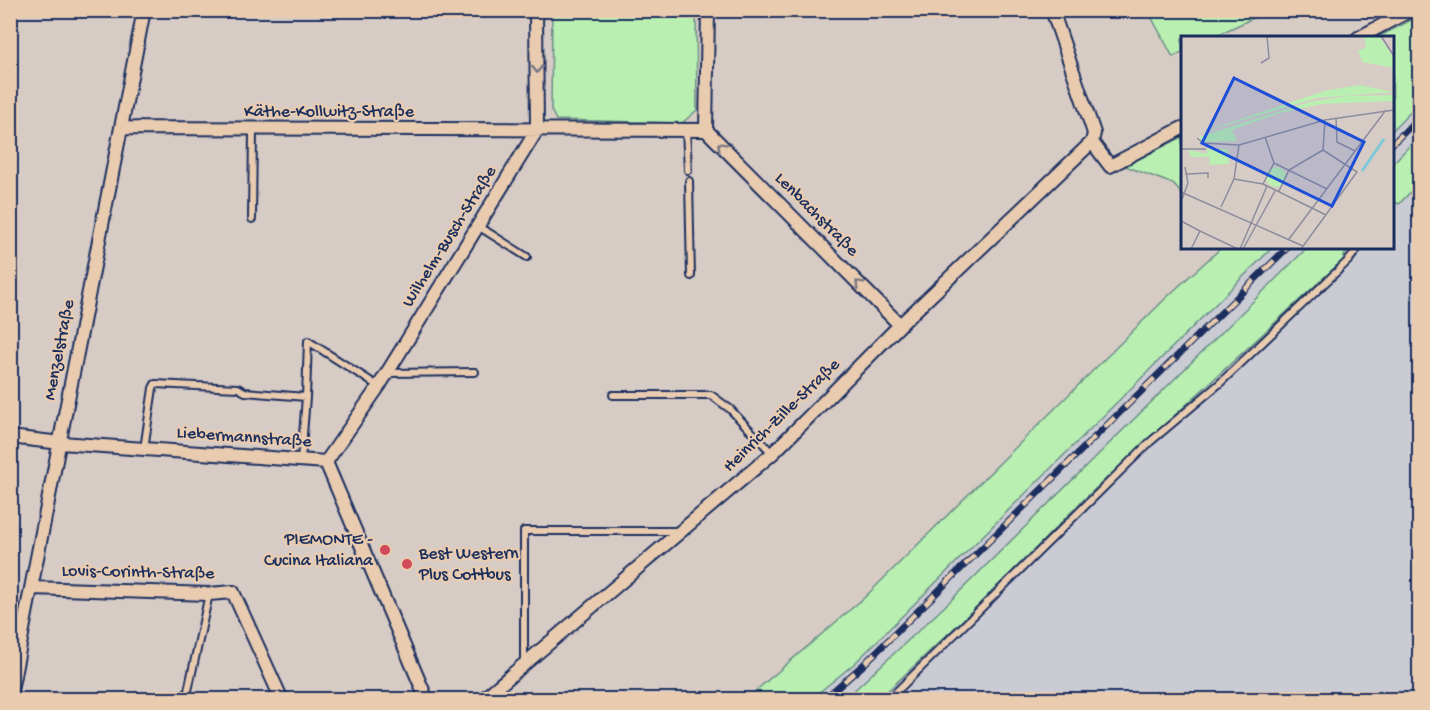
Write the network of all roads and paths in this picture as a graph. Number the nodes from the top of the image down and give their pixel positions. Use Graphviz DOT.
graph roads {
  1 [pos="144,10"];
  2 [pos="536,10"];
  3 [pos="708,10"];
  4 [pos="1052,10"];
  5 [pos="1411,10"];
  6 [pos="1362,36"];
  7 [pos="121,128"];
  8 [pos="1181,129"];
  9 [pos="253,130"];
  10 [pos="537,130"];
  11 [pos="686,130"];
  12 [pos="706,130"];
  13 [pos="1092,142"];
  14 [pos="688,170"];
  15 [pos="689,181"];
  16 [pos="252,219"];
  17 [pos="478,226"];
  18 [pos="1357,249"];
  19 [pos="527,257"];
  20 [pos="691,276"];
  21 [pos="900,325"];
  22 [pos="475,372"];
  23 [pos="387,373"];
  24 [pos="379,386"];
  25 [pos="613,395"];
  26 [pos="306,397"];
  27 [pos="10,437"];
  28 [pos="61,443"];
  29 [pos="144,449"];
  30 [pos="773,453"];
  31 [pos="301,460"];
  32 [pos="326,462"];
  33 [pos="682,531"];
  34 [pos="32,588"];
  35 [pos="209,594"];
  36 [pos="524,663"];
  37 [pos="10,696"];
  38 [pos="186,699"];
  39 [pos="282,699"];
  40 [pos="427,699"];
  41 [pos="482,699"];
  42 [pos="888,699"];
  1 -- 7 [label="street, Menzelstraße"];
  2 -- 10 [label="street, one-way"];
  3 -- 12 [label="street"];
  4 -- 13 [label="street"];
  5 -- 6 [label="street"];
  7 -- 9 [label="street, Käthe-Kollwitz-Straße"];
  7 -- 28 [label="street, Menzelstraße"];
  8 -- 13 [label="street"];
  9 -- 10 [label="street, Käthe-Kollwitz-Straße"];
  9 -- 16 [label="lane"];
  10 -- 11 [label="street"];
  10 -- 17 [label="street, Wilhelm-Busch-Straße"];
  11 -- 12 [label="street"];
  11 -- 14 [label="lane"];
  21 -- 12 [label="street, Lenbachstraße, one-way"];
  13 -- 21 [label="street, Heinrich-Zille-Straße"];
  15 -- 20 [label="lane"];
  17 -- 19 [label="lane"];
  17 -- 23 [label="street, Wilhelm-Busch-Straße"];
  18 -- 42 [label="lane"];
  21 -- 30 [label="street, Heinrich-Zille-Straße"];
  22 -- 23 [label="lane"];
  23 -- 24 [label="street, Wilhelm-Busch-Straße"];
  24 -- 26 [label="lane"];
  24 -- 32 [label="street, Wilhelm-Busch-Straße"];
  25 -- 30 [label="lane"];
  26 -- 29 [label="lane"];
  26 -- 31 [label="lane"];
  27 -- 28 [label="street, Liebermannstraße"];
  28 -- 29 [label="street, Liebermannstraße"];
  28 -- 34 [label="street, Menzelstraße"];
  29 -- 31 [label="street, Liebermannstraße"];
  30 -- 33 [label="street, Heinrich-Zille-Straße"];
  31 -- 32 [label="street, Liebermannstraße"];
  32 -- 40 [label="street, Liebermannstraße"];
  33 -- 36 [label="street, Heinrich-Zille-Straße"];
  33 -- 36 [label="lane"];
  34 -- 35 [label="street, Lovis-Corinth-Straße"];
  34 -- 37 [label="street, Menzelstraße"];
  35 -- 38 [label="lane"];
  35 -- 39 [label="street, Lovis-Corinth-Straße"];
  36 -- 41 [label="street, Heinrich-Zille-Straße"];
}
